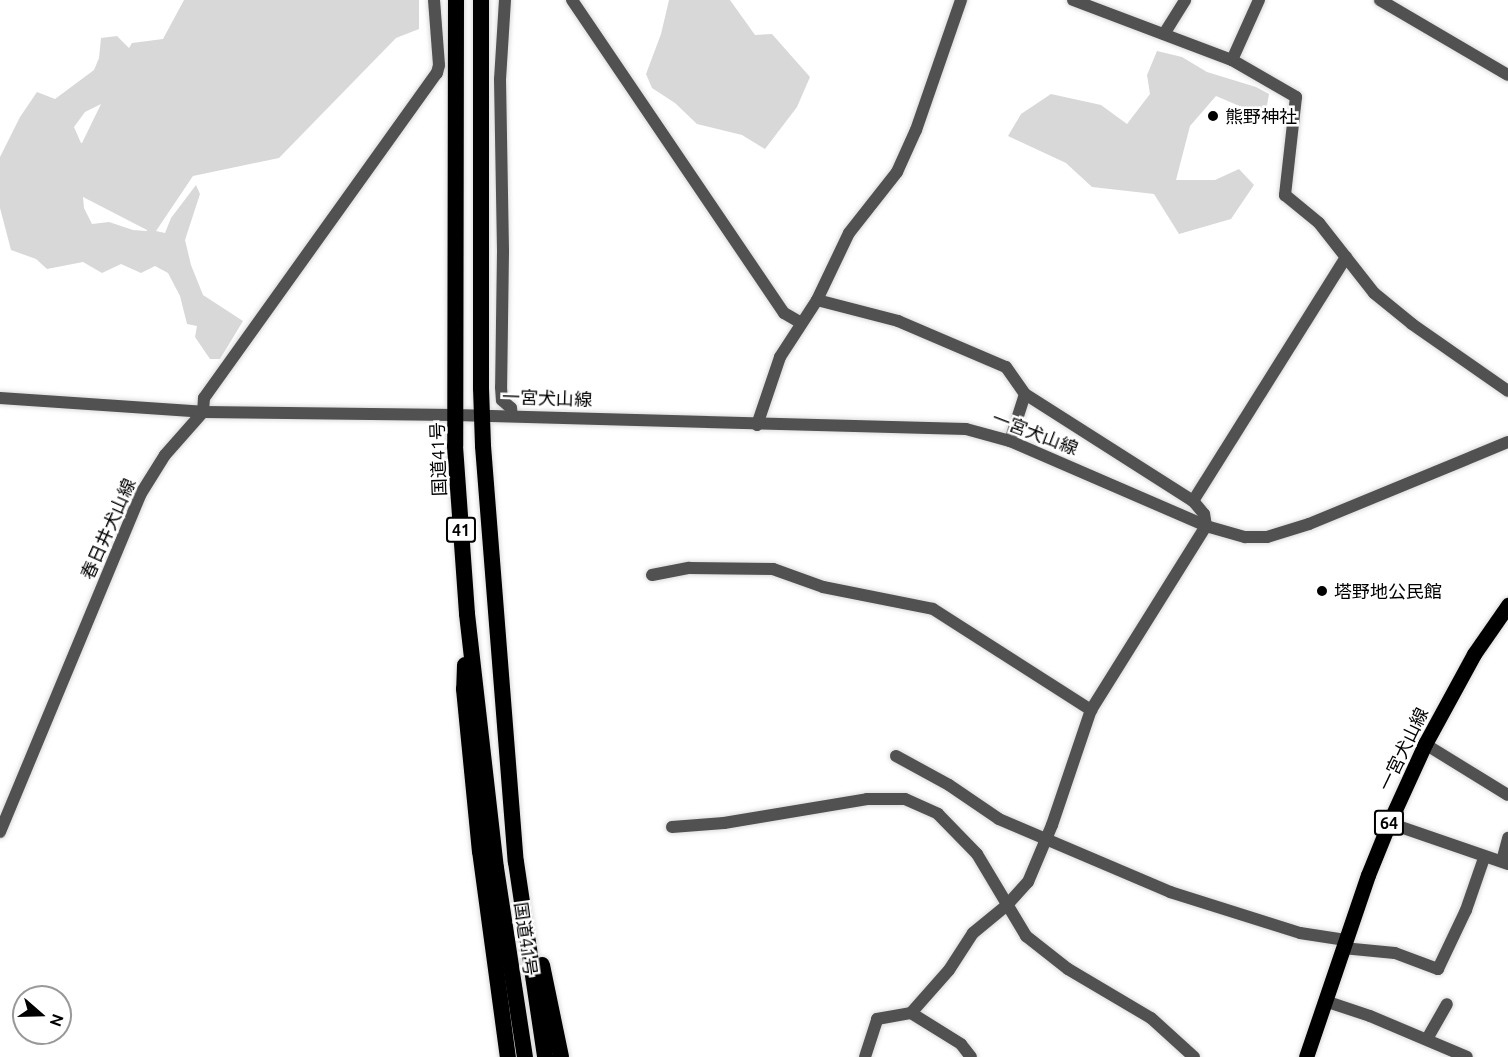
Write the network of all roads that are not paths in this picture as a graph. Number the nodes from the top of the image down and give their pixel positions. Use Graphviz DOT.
graph roads {
  1 [pos="434,0"];
  2 [pos="456,0"];
  3 [pos="481,0"];
  4 [pos="505,0"];
  5 [pos="572,0"];
  6 [pos="961,0"];
  7 [pos="1073,0"];
  8 [pos="1185,0"];
  9 [pos="1259,0"];
  10 [pos="1380,0"];
  11 [pos="1164,34"];
  12 [pos="1232,60"];
  13 [pos="1508,75"];
  14 [pos="1346,257"];
  15 [pos="817,300"];
  16 [pos="801,324"];
  17 [pos="1508,391"];
  18 [pos="1025,394"];
  19 [pos="0,398"];
  20 [pos="203,412"];
  21 [pos="455,415"];
  22 [pos="482,416"];
  23 [pos="512,416"];
  24 [pos="757,425"];
  25 [pos="1010,441"];
  26 [pos="1508,442"];
  27 [pos="1193,501"];
  28 [pos="1206,526"];
  29 [pos="652,575"];
  30 [pos="1508,605"];
  31 [pos="467,614"];
  32 [pos="1091,710"];
  33 [pos="1425,744"];
  34 [pos="896,756"];
  35 [pos="1508,795"];
  36 [pos="1389,824"];
  37 [pos="672,827"];
  38 [pos="0,832"];
  39 [pos="1508,838"];
  40 [pos="1046,839"];
  41 [pos="1484,858"];
  42 [pos="516,862"];
  43 [pos="1505,862"];
  44 [pos="1007,905"];
  45 [pos="1344,944"];
  46 [pos="1325,1001"];
  47 [pos="1446,1004"];
  48 [pos="911,1013"];
  49 [pos="1427,1040"];
  50 [pos="508,1057"];
  51 [pos="525,1057"];
  52 [pos="545,1057"];
  53 [pos="561,1057"];
  54 [pos="865,1057"];
  55 [pos="970,1057"];
  56 [pos="1194,1057"];
  57 [pos="1306,1057"];
  58 [pos="1467,1057"];
  1 -- 20 [label="street"];
  2 -- 21 [label="highway, 国道41号 / 41"];
  3 -- 22 [label="highway, 国道41号 / 41"];
  4 -- 23 [label="street"];
  5 -- 16 [label="street"];
  6 -- 15 [label="street"];
  7 -- 11 [label="street"];
  8 -- 11 [label="street"];
  9 -- 12 [label="street"];
  10 -- 13 [label="street"];
  11 -- 12 [label="street"];
  12 -- 14 [label="street"];
  14 -- 17 [label="street"];
  14 -- 27 [label="street"];
  15 -- 16 [label="street"];
  15 -- 18 [label="street"];
  16 -- 24 [label="street"];
  18 -- 25 [label="street"];
  18 -- 27 [label="street"];
  19 -- 20 [label="street"];
  20 -- 21 [label="street"];
  20 -- 38 [label="street, 春日井犬山線"];
  21 -- 22 [label="street"];
  21 -- 31 [label="highway, 国道41号 / 41"];
  22 -- 23 [label="street, 一宮犬山線"];
  22 -- 42 [label="highway, 国道41号 / 41"];
  23 -- 24 [label="street, 一宮犬山線"];
  24 -- 25 [label="street, 一宮犬山線"];
  25 -- 28 [label="street, 一宮犬山線"];
  26 -- 28 [label="street, 一宮犬山線"];
  27 -- 28 [label="street"];
  28 -- 32 [label="street"];
  29 -- 32 [label="street"];
  30 -- 33 [label="main road, 一宮犬山線 / 64"];
  31 -- 50 [label="highway"];
  31 -- 51 [label="highway, 国道41号 / 41"];
  32 -- 40 [label="street"];
  33 -- 35 [label="street"];
  33 -- 36 [label="main road, 一宮犬山線 / 64"];
  34 -- 40 [label="street"];
  36 -- 41 [label="street"];
  36 -- 45 [label="main road, 一宮犬山線 / 64"];
  37 -- 44 [label="street"];
  39 -- 43 [label="street"];
  40 -- 44 [label="street"];
  40 -- 45 [label="street"];
  41 -- 43 [label="street"];
  41 -- 45 [label="street"];
  42 -- 52 [label="highway, 国道41号 / 41"];
  42 -- 53 [label="highway"];
  44 -- 48 [label="street"];
  44 -- 56 [label="street"];
  45 -- 46 [label="main road, 一宮犬山線 / 64"];
  46 -- 49 [label="street"];
  46 -- 57 [label="main road, 一宮犬山線 / 64"];
  47 -- 49 [label="street"];
  48 -- 54 [label="street"];
  48 -- 55 [label="street"];
  49 -- 58 [label="street"];
}
